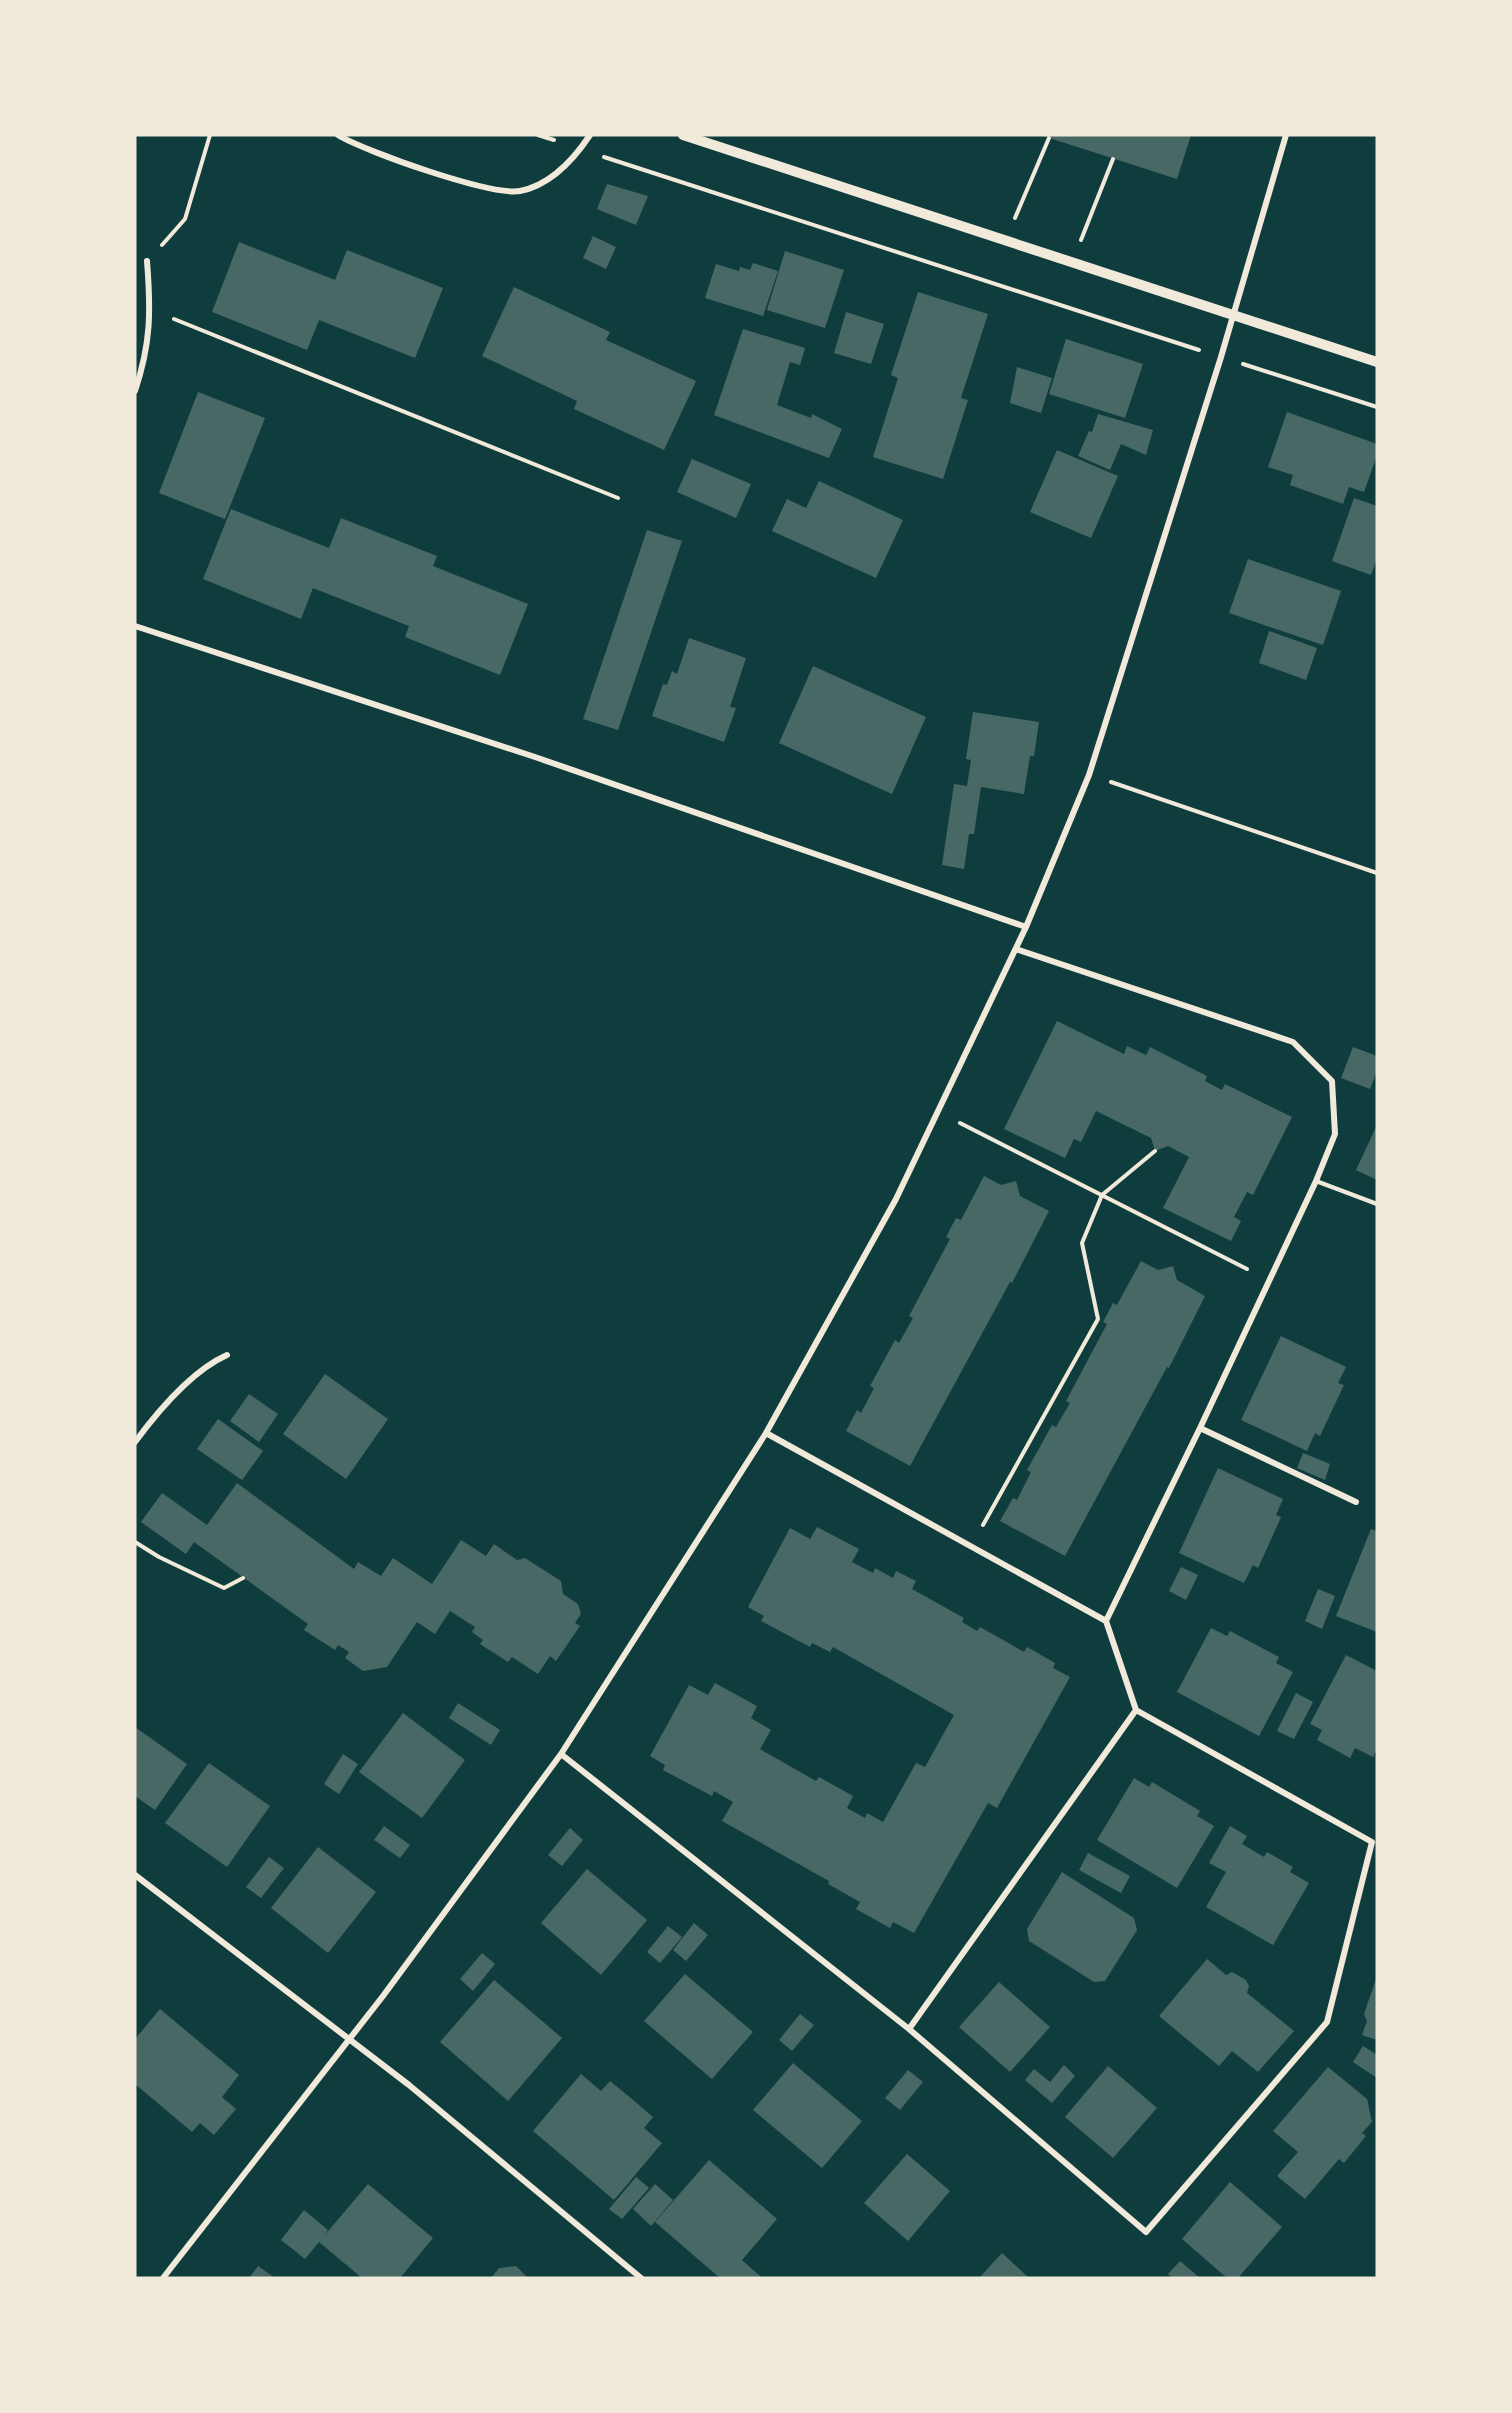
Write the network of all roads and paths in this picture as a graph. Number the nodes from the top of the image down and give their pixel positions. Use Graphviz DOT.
graph roads {
  1 [pos="210,135"];
  2 [pos="338,135"];
  3 [pos="538,135"];
  4 [pos="590,135"];
  5 [pos="683,135"];
  6 [pos="1287,135"];
  7 [pos="1049,138"];
  8 [pos="581,149"];
  9 [pos="1113,159"];
  10 [pos="1006,241"];
  11 [pos="147,261"];
  12 [pos="1072,262"];
  13 [pos="151,309"];
  14 [pos="1234,315"];
  15 [pos="1221,357"];
  16 [pos="1377,362"];
  17 [pos="135,391"];
  18 [pos="1377,407"];
  19 [pos="618,498"];
  20 [pos="135,626"];
  21 [pos="1089,776"];
  22 [pos="1377,873"];
  23 [pos="1026,927"];
  24 [pos="1016,949"];
  25 [pos="938,1112"];
  26 [pos="1155,1151"];
  27 [pos="1316,1180"];
  28 [pos="1102,1195"];
  29 [pos="1377,1204"];
  30 [pos="1269,1280"];
  31 [pos="227,1355"];
  32 [pos="1200,1428"];
  33 [pos="766,1433"];
  34 [pos="135,1442"];
  35 [pos="1356,1502"];
  36 [pos="135,1542"];
  37 [pos="971,1547"];
  38 [pos="243,1578"];
  39 [pos="1106,1621"];
  40 [pos="1136,1710"];
  41 [pos="561,1754"];
  42 [pos="135,1875"];
  43 [pos="909,2029"];
  44 [pos="349,2039"];
  45 [pos="163,2278"];
  46 [pos="641,2278"];
  1 -- 11 [label="path"];
  2 -- 8 [label="street"];
  3 -- 8 [label="path"];
  4 -- 8 [label="street"];
  5 -- 10 [label="street"];
  6 -- 14 [label="street"];
  7 -- 10 [label="path"];
  8 -- 15 [label="path"];
  9 -- 12 [label="path"];
  10 -- 12 [label="street"];
  11 -- 13 [label="street"];
  12 -- 14 [label="street"];
  13 -- 17 [label="street"];
  13 -- 19 [label="path"];
  14 -- 15 [label="street"];
  14 -- 16 [label="street"];
  15 -- 18 [label="path"];
  15 -- 21 [label="street"];
  20 -- 23 [label="street"];
  21 -- 22 [label="path"];
  21 -- 23 [label="street"];
  23 -- 24 [label="street"];
  24 -- 25 [label="street"];
  24 -- 27 [label="street"];
  25 -- 28 [label="path"];
  25 -- 33 [label="street"];
  26 -- 28 [label="path"];
  27 -- 29 [label="lane"];
  27 -- 30 [label="street"];
  28 -- 30 [label="path"];
  28 -- 37 [label="path"];
  30 -- 32 [label="street"];
  31 -- 34 [label="street"];
  32 -- 35 [label="street"];
  32 -- 39 [label="street"];
  33 -- 37 [label="street"];
  33 -- 41 [label="street"];
  36 -- 38 [label="path"];
  37 -- 39 [label="street"];
  39 -- 40 [label="street"];
  40 -- 43 [label="street"];
  40 -- 43 [label="street"];
  41 -- 43 [label="street"];
  41 -- 44 [label="street"];
  42 -- 44 [label="street"];
  44 -- 45 [label="street"];
  44 -- 46 [label="street"];
}
